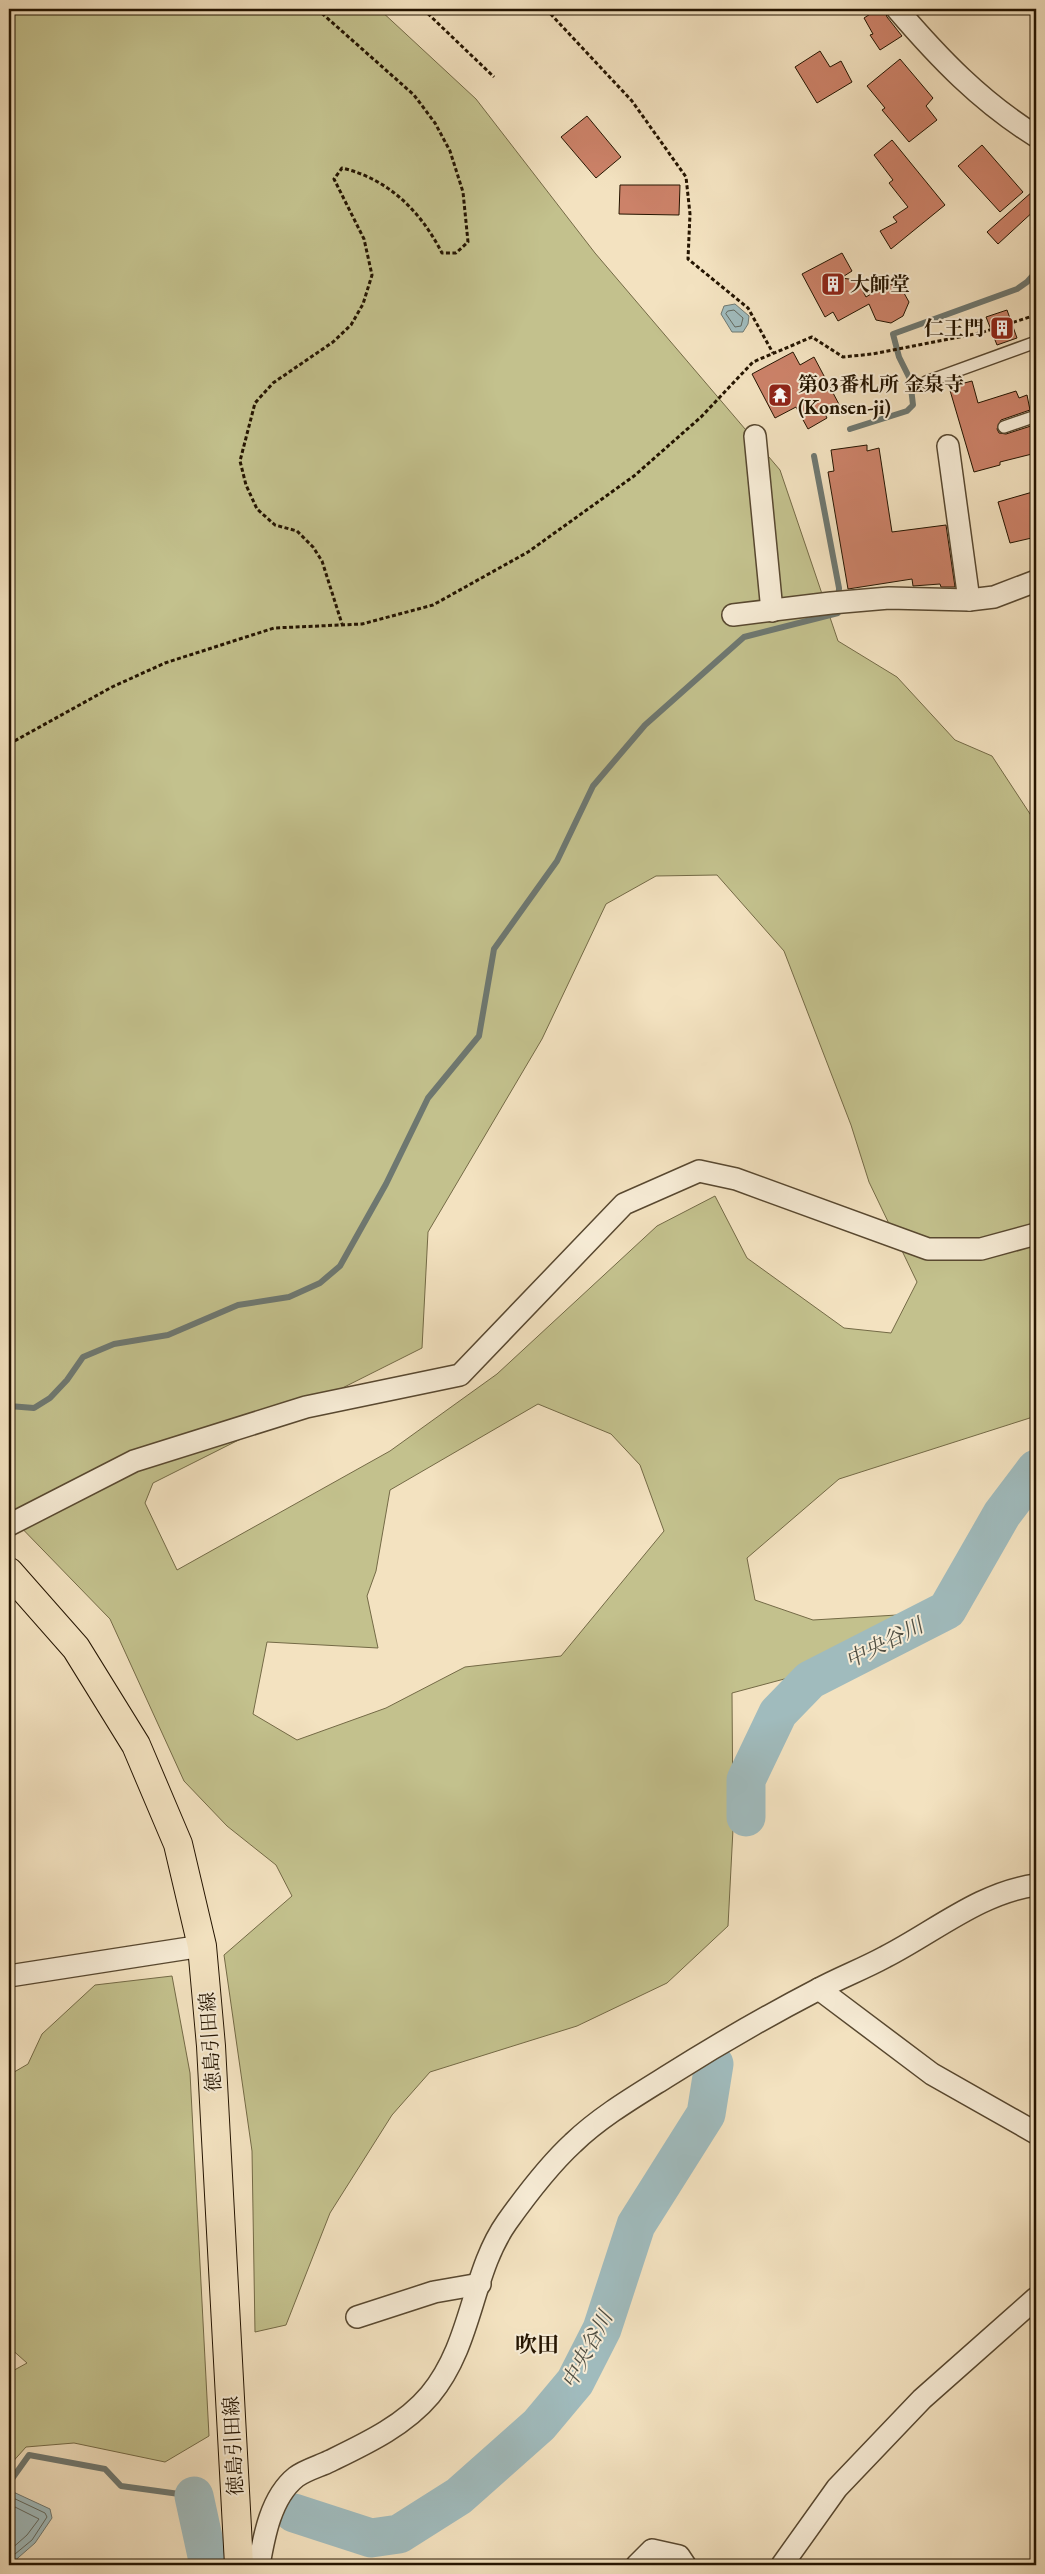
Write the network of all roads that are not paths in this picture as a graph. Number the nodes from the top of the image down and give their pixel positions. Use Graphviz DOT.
graph roads {
  1 [pos="897,9"];
  2 [pos="1036,136"];
  3 [pos="1036,342"];
  4 [pos="926,382"];
  5 [pos="1036,416"];
  6 [pos="1004,427"];
  7 [pos="755,436"];
  8 [pos="948,446"];
  9 [pos="1036,581"];
  10 [pos="969,600"];
  11 [pos="772,611"];
  12 [pos="733,615"];
  13 [pos="1036,1234"];
  14 [pos="9,1526"];
  15 [pos="9,1572"];
  16 [pos="1036,1885"];
  17 [pos="202,1946"];
  18 [pos="9,1976"];
  19 [pos="819,1989"];
  20 [pos="1036,2133"];
  21 [pos="480,2284"];
  22 [pos="1036,2298"];
  23 [pos="357,2317"];
  24 [pos="239,2565"];
  25 [pos="259,2565"];
  26 [pos="636,2565"];
  27 [pos="685,2565"];
  28 [pos="782,2565"];
  1 -- 2 [label="street"];
  3 -- 4 [label="lane"];
  5 -- 6 [label="lane"];
  7 -- 11 [label="street"];
  8 -- 10 [label="street"];
  9 -- 10 [label="street"];
  10 -- 11 [label="street"];
  11 -- 12 [label="street"];
  13 -- 14 [label="street"];
  15 -- 17 [label="main road, 徳島引田線"];
  16 -- 19 [label="street"];
  17 -- 18 [label="street"];
  17 -- 24 [label="main road, 徳島引田線"];
  19 -- 20 [label="street"];
  19 -- 21 [label="street"];
  21 -- 23 [label="street"];
  21 -- 25 [label="street"];
  22 -- 28 [label="street"];
  26 -- 27 [label="street"];
}
